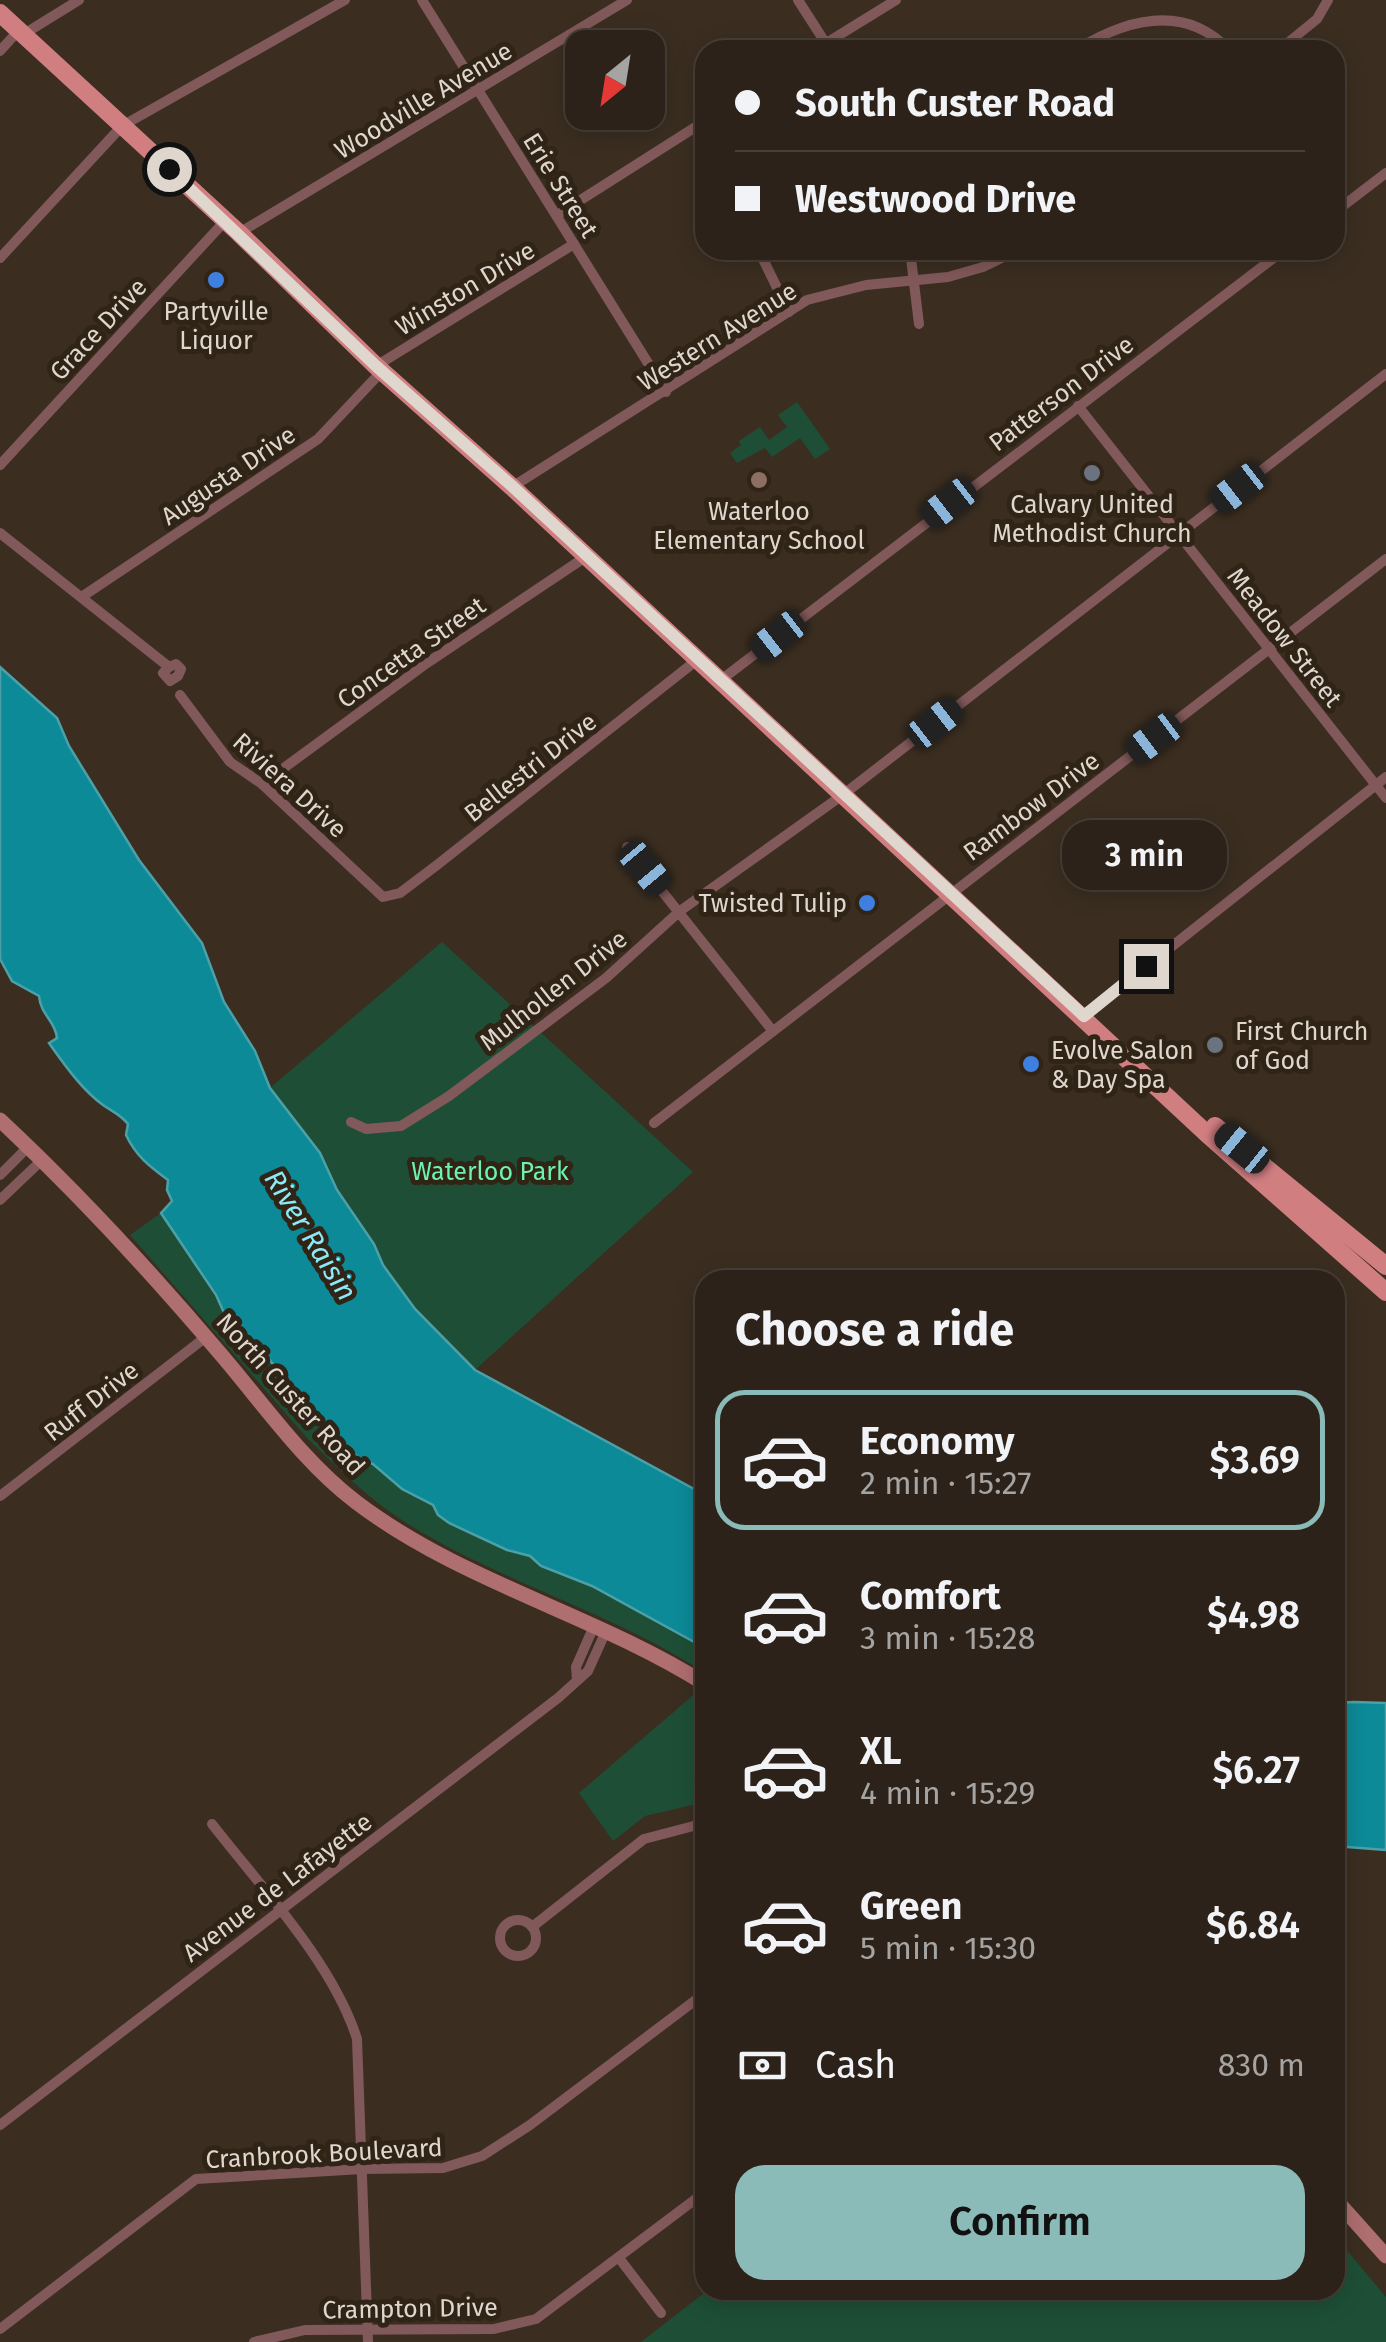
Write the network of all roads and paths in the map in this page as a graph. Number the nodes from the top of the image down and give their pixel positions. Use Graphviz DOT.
graph roads {
  1 [pos="78,0"];
  2 [pos="345,0"];
  3 [pos="422,0"];
  4 [pos="626,0"];
  5 [pos="798,0"];
  6 [pos="896,0"];
  7 [pos="1328,0"];
  8 [pos="0,13"];
  9 [pos="22,32"];
  10 [pos="824,40"];
  11 [pos="837,40"];
  12 [pos="1094,40"];
  13 [pos="1218,40"];
  14 [pos="1291,40"];
  15 [pos="0,51"];
  16 [pos="478,91"];
  17 [pos="122,126"];
  18 [pos="695,126"];
  19 [pos="1386,173"];
  20 [pos="1345,204"];
  21 [pos="557,216"];
  22 [pos="232,227"];
  23 [pos="574,244"];
  24 [pos="0,258"];
  25 [pos="764,260"];
  26 [pos="911,260"];
  27 [pos="998,260"];
  28 [pos="1271,260"];
  29 [pos="912,281"];
  30 [pos="789,312"];
  31 [pos="919,324"];
  32 [pos="379,368"];
  33 [pos="1386,374"];
  34 [pos="666,392"];
  35 [pos="1078,406"];
  36 [pos="0,465"];
  37 [pos="512,486"];
  38 [pos="0,533"];
  39 [pos="1178,534"];
  40 [pos="587,556"];
  41 [pos="1386,559"];
  42 [pos="82,596"];
  43 [pos="1270,650"];
  44 [pos="697,660"];
  45 [pos="169,667"];
  46 [pos="721,680"];
  47 [pos="180,695"];
  48 [pos="1386,777"];
  49 [pos="262,784"];
  50 [pos="1376,785"];
  51 [pos="844,794"];
  52 [pos="1386,798"];
  53 [pos="627,847"];
  54 [pos="951,893"];
  55 [pos="383,897"];
  56 [pos="680,911"];
  57 [pos="1084,1016"];
  58 [pos="772,1030"];
  59 [pos="0,1120"];
  60 [pos="351,1122"];
  61 [pos="654,1123"];
  62 [pos="28,1147"];
  63 [pos="42,1160"];
  64 [pos="0,1174"];
  65 [pos="0,1200"];
  66 [pos="1386,1266"];
  67 [pos="1386,1292"];
  68 [pos="206,1337"];
  69 [pos="0,1496"];
  70 [pos="600,1628"];
  71 [pos="695,1679"];
  72 [pos="212,1824"];
  73 [pos="695,1826"];
  74 [pos="278,1911"];
  75 [pos="532,1928"];
  76 [pos="695,2001"];
  77 [pos="0,2125"];
  78 [pos="362,2169"];
  79 [pos="695,2200"];
  80 [pos="1345,2209"];
  81 [pos="1386,2256"];
  82 [pos="620,2258"];
  83 [pos="662,2313"];
  84 [pos="0,2329"];
  85 [pos="368,2329"];
  86 [pos="254,2342"];
  87 [pos="368,2342"];
  1 -- 9 [label="street"];
  2 -- 17 [label="street"];
  3 -- 16 [label="street, Erie Street"];
  4 -- 16 [label="street, Woodville Avenue"];
  5 -- 10 [label="street"];
  6 -- 11 [label="street"];
  7 -- 14 [label="street"];
  8 -- 9 [label="main road"];
  9 -- 15 [label="street"];
  9 -- 17 [label="main road"];
  12 -- 13 [label="street"];
  16 -- 21 [label="street, Erie Street"];
  16 -- 22 [label="street, Woodville Avenue"];
  17 -- 22 [label="main road"];
  17 -- 24 [label="street"];
  18 -- 21 [label="street"];
  19 -- 20 [label="street"];
  21 -- 23 [label="street, Erie Street"];
  22 -- 32 [label="main road"];
  22 -- 36 [label="street, Grace Drive"];
  23 -- 32 [label="street, Winston Drive"];
  23 -- 34 [label="street, Erie Street"];
  25 -- 30 [label="street"];
  26 -- 29 [label="street"];
  27 -- 29 [label="street, Western Avenue"];
  28 -- 35 [label="street, Patterson Drive"];
  29 -- 30 [label="street, Western Avenue"];
  29 -- 31 [label="street"];
  30 -- 34 [label="street, Western Avenue"];
  32 -- 37 [label="main road"];
  32 -- 42 [label="street, Augusta Drive"];
  33 -- 39 [label="street, Mulhollen Drive"];
  34 -- 37 [label="street, Western Avenue"];
  35 -- 39 [label="street, Meadow Street"];
  35 -- 46 [label="street, Patterson Drive"];
  37 -- 40 [label="main road"];
  38 -- 42 [label="street"];
  39 -- 43 [label="street, Meadow Street"];
  39 -- 51 [label="street, Mulhollen Drive"];
  40 -- 44 [label="main road"];
  40 -- 49 [label="street, Concetta Street"];
  41 -- 43 [label="street, Rambow Drive"];
  42 -- 45 [label="street"];
  43 -- 50 [label="street, Meadow Street"];
  43 -- 54 [label="street, Rambow Drive"];
  44 -- 46 [label="main road"];
  44 -- 55 [label="street, Bellestri Drive"];
  46 -- 51 [label="main road"];
  47 -- 49 [label="street, Riviera Drive"];
  48 -- 50 [label="street"];
  49 -- 55 [label="street, Riviera Drive"];
  50 -- 52 [label="street, Meadow Street"];
  50 -- 57 [label="street"];
  51 -- 54 [label="main road"];
  51 -- 56 [label="street, Mulhollen Drive"];
  53 -- 56 [label="street"];
  54 -- 57 [label="main road"];
  54 -- 58 [label="street, Rambow Drive"];
  56 -- 58 [label="street"];
  56 -- 60 [label="street, Mulhollen Drive"];
  57 -- 66 [label="main road"];
  57 -- 67 [label="main road"];
  58 -- 61 [label="street, Rambow Drive"];
  59 -- 62 [label="street, North Custer Road"];
  62 -- 63 [label="street, North Custer Road"];
  62 -- 64 [label="street"];
  63 -- 65 [label="street"];
  63 -- 68 [label="street, North Custer Road"];
  68 -- 69 [label="street, Ruff Drive"];
  68 -- 70 [label="street, North Custer Road"];
  70 -- 71 [label="street, North Custer Road"];
  70 -- 74 [label="street, Avenue de Lafayette"];
  72 -- 74 [label="street"];
  73 -- 75 [label="street"];
  74 -- 77 [label="street, Avenue de Lafayette"];
  74 -- 78 [label="street"];
  76 -- 78 [label="street, Cranbrook Boulevard"];
  78 -- 84 [label="street, Cranbrook Boulevard"];
  78 -- 85 [label="street"];
  79 -- 82 [label="street, Crampton Drive"];
  80 -- 81 [label="street"];
  82 -- 83 [label="street"];
  82 -- 85 [label="street, Crampton Drive"];
  85 -- 86 [label="street, Crampton Drive"];
  85 -- 87 [label="street"];
}
